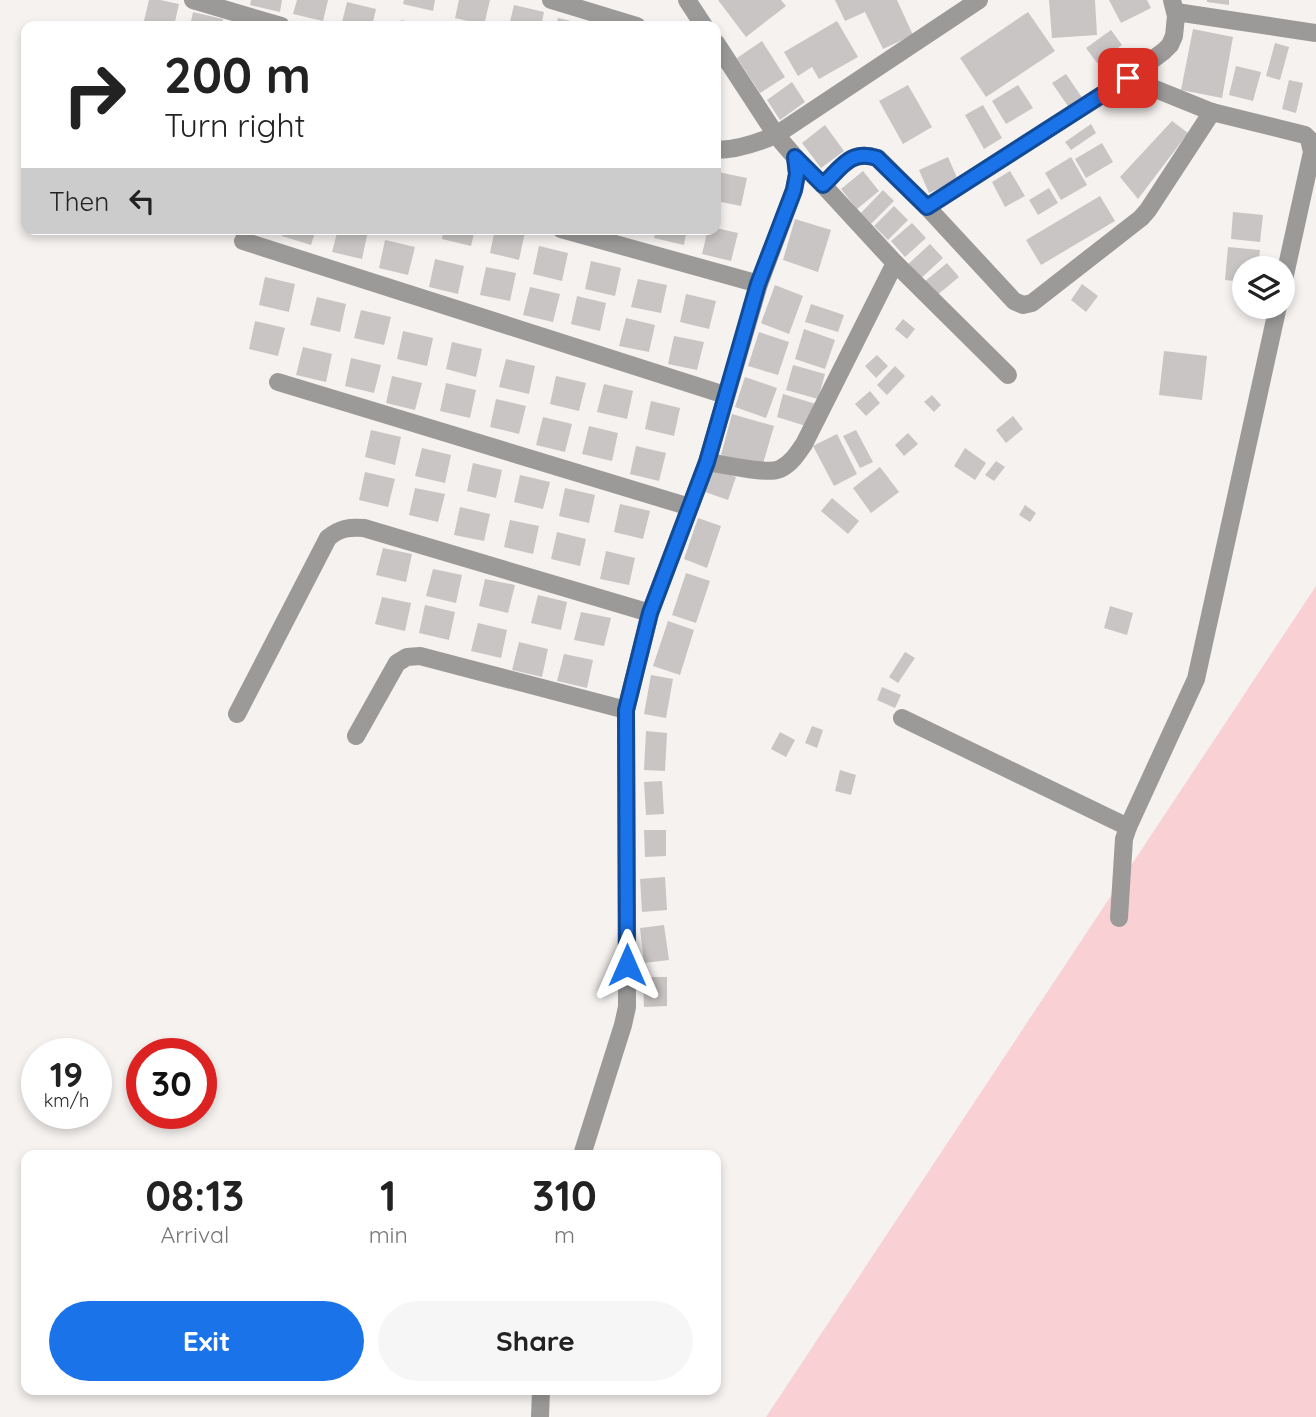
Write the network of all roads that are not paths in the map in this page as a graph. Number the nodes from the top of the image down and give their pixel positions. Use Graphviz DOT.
graph roads {
  1 [pos="193,0"];
  2 [pos="551,0"];
  3 [pos="687,0"];
  4 [pos="979,0"];
  5 [pos="1174,6"];
  6 [pos="264,21"];
  7 [pos="620,21"];
  8 [pos="701,21"];
  9 [pos="1316,33"];
  10 [pos="721,53"];
  11 [pos="1128,78"];
  12 [pos="1212,112"];
  13 [pos="776,135"];
  14 [pos="721,150"];
  15 [pos="795,157"];
  16 [pos="823,185"];
  17 [pos="927,207"];
  18 [pos="582,235"];
  19 [pos="243,241"];
  20 [pos="1289,256"];
  21 [pos="895,263"];
  22 [pos="758,284"];
  23 [pos="1275,319"];
  24 [pos="1008,375"];
  25 [pos="278,382"];
  26 [pos="725,395"];
  27 [pos="707,462"];
  28 [pos="690,508"];
  29 [pos="650,613"];
  30 [pos="626,710"];
  31 [pos="237,714"];
  32 [pos="902,718"];
  33 [pos="356,736"];
  34 [pos="1128,827"];
  35 [pos="1119,918"];
  36 [pos="584,1150"];
  37 [pos="541,1395"];
  38 [pos="540,1417"];
  1 -- 6 [label="street"];
  2 -- 7 [label="street"];
  3 -- 8 [label="street"];
  4 -- 13 [label="street"];
  5 -- 9 [label="street"];
  5 -- 11 [label="street"];
  10 -- 13 [label="street"];
  11 -- 12 [label="street"];
  11 -- 17 [label="street"];
  12 -- 17 [label="street"];
  12 -- 20 [label="street"];
  13 -- 14 [label="street"];
  13 -- 15 [label="street"];
  15 -- 16 [label="street"];
  15 -- 22 [label="street"];
  16 -- 17 [label="street"];
  16 -- 21 [label="street"];
  18 -- 22 [label="street"];
  19 -- 26 [label="street"];
  21 -- 24 [label="street"];
  21 -- 27 [label="street"];
  22 -- 26 [label="street"];
  23 -- 34 [label="street"];
  25 -- 28 [label="street"];
  26 -- 27 [label="street"];
  27 -- 28 [label="street"];
  28 -- 29 [label="street"];
  29 -- 30 [label="street"];
  29 -- 31 [label="street"];
  30 -- 33 [label="street"];
  30 -- 36 [label="street"];
  32 -- 34 [label="street"];
  34 -- 35 [label="street"];
  37 -- 38 [label="street"];
}
